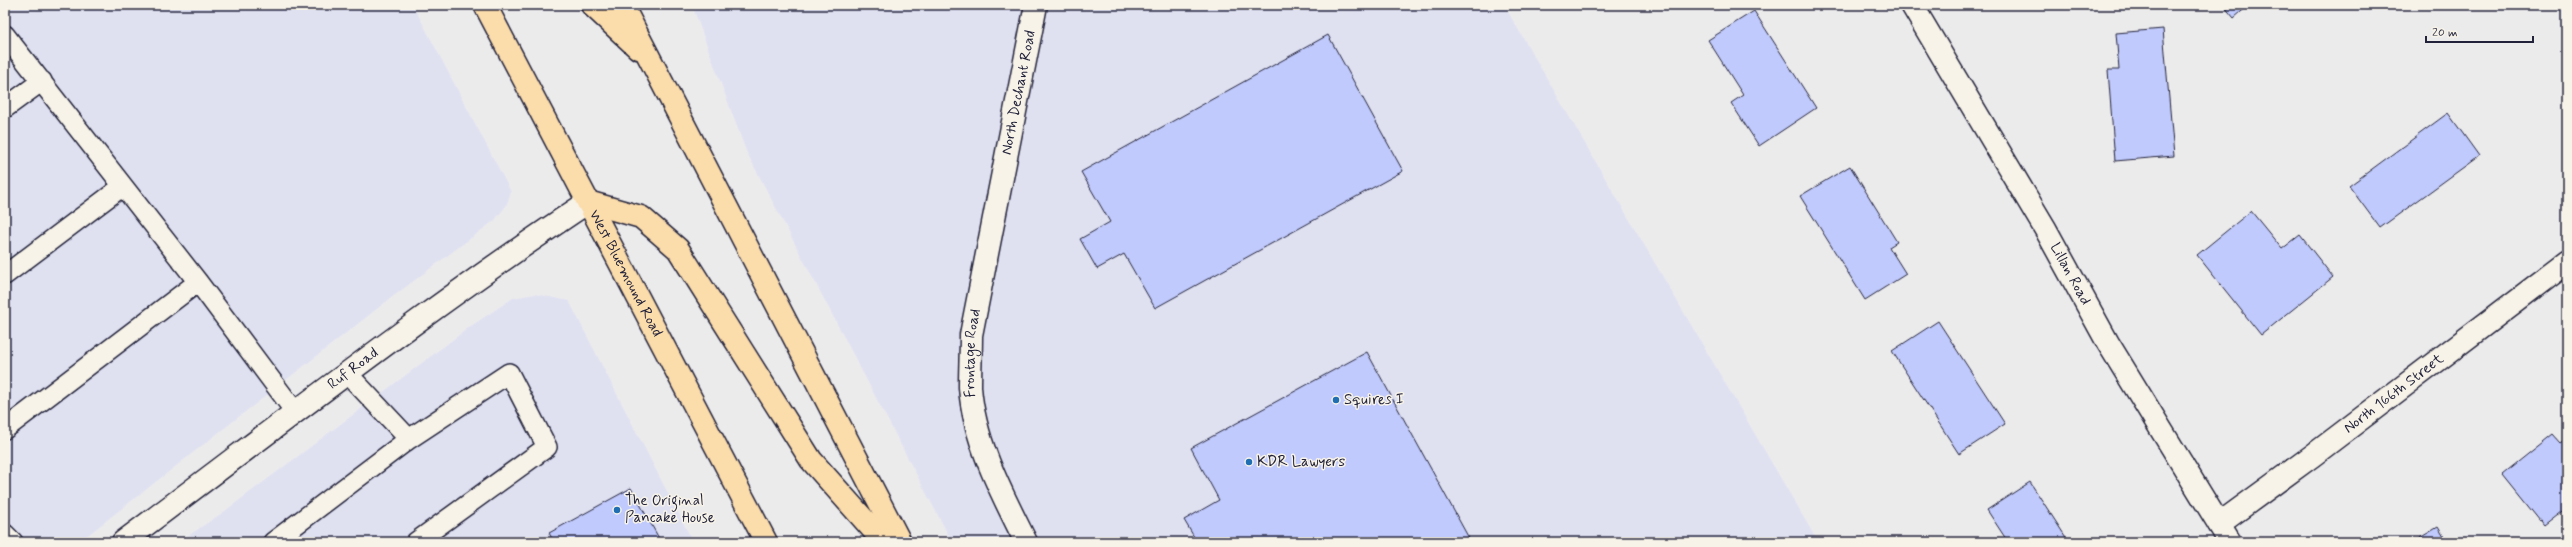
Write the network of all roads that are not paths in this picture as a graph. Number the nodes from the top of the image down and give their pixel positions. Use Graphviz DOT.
graph roads {
  1 [pos="484,5"];
  2 [pos="592,5"];
  3 [pos="622,5"];
  4 [pos="1036,5"];
  5 [pos="1920,8"];
  6 [pos="5,35"];
  7 [pos="651,59"];
  8 [pos="42,81"];
  9 [pos="5,108"];
  10 [pos="1002,180"];
  11 [pos="123,186"];
  12 [pos="588,202"];
  13 [pos="2567,262"];
  14 [pos="5,275"];
  15 [pos="198,282"];
  16 [pos="348,374"];
  17 [pos="296,413"];
  18 [pos="5,429"];
  19 [pos="409,439"];
  20 [pos="2224,533"];
  21 [pos="5,534"];
  22 [pos="13,542"];
  23 [pos="123,542"];
  24 [pos="273,542"];
  25 [pos="416,542"];
  26 [pos="766,542"];
  27 [pos="884,542"];
  28 [pos="900,542"];
  29 [pos="1026,542"];
  1 -- 12 [label="main road, West Bluemound Road"];
  2 -- 7 [label="main road"];
  3 -- 7 [label="main road"];
  4 -- 10 [label="street, North Dechant Road"];
  5 -- 20 [label="street, Lillan Road"];
  6 -- 8 [label="lane"];
  7 -- 28 [label="main road"];
  8 -- 9 [label="lane"];
  8 -- 11 [label="lane"];
  10 -- 29 [label="street, Frontage Road"];
  11 -- 14 [label="lane"];
  11 -- 15 [label="lane"];
  12 -- 16 [label="street, Ruf Road"];
  12 -- 26 [label="main road, West Bluemound Road"];
  12 -- 27 [label="main road"];
  13 -- 20 [label="street, North 166th Street"];
  15 -- 17 [label="lane"];
  15 -- 18 [label="lane"];
  16 -- 17 [label="street, Ruf Road"];
  16 -- 19 [label="lane"];
  17 -- 23 [label="street, Ruf Road"];
  19 -- 24 [label="lane"];
  19 -- 25 [label="lane"];
  21 -- 22 [label="lane"];
}
